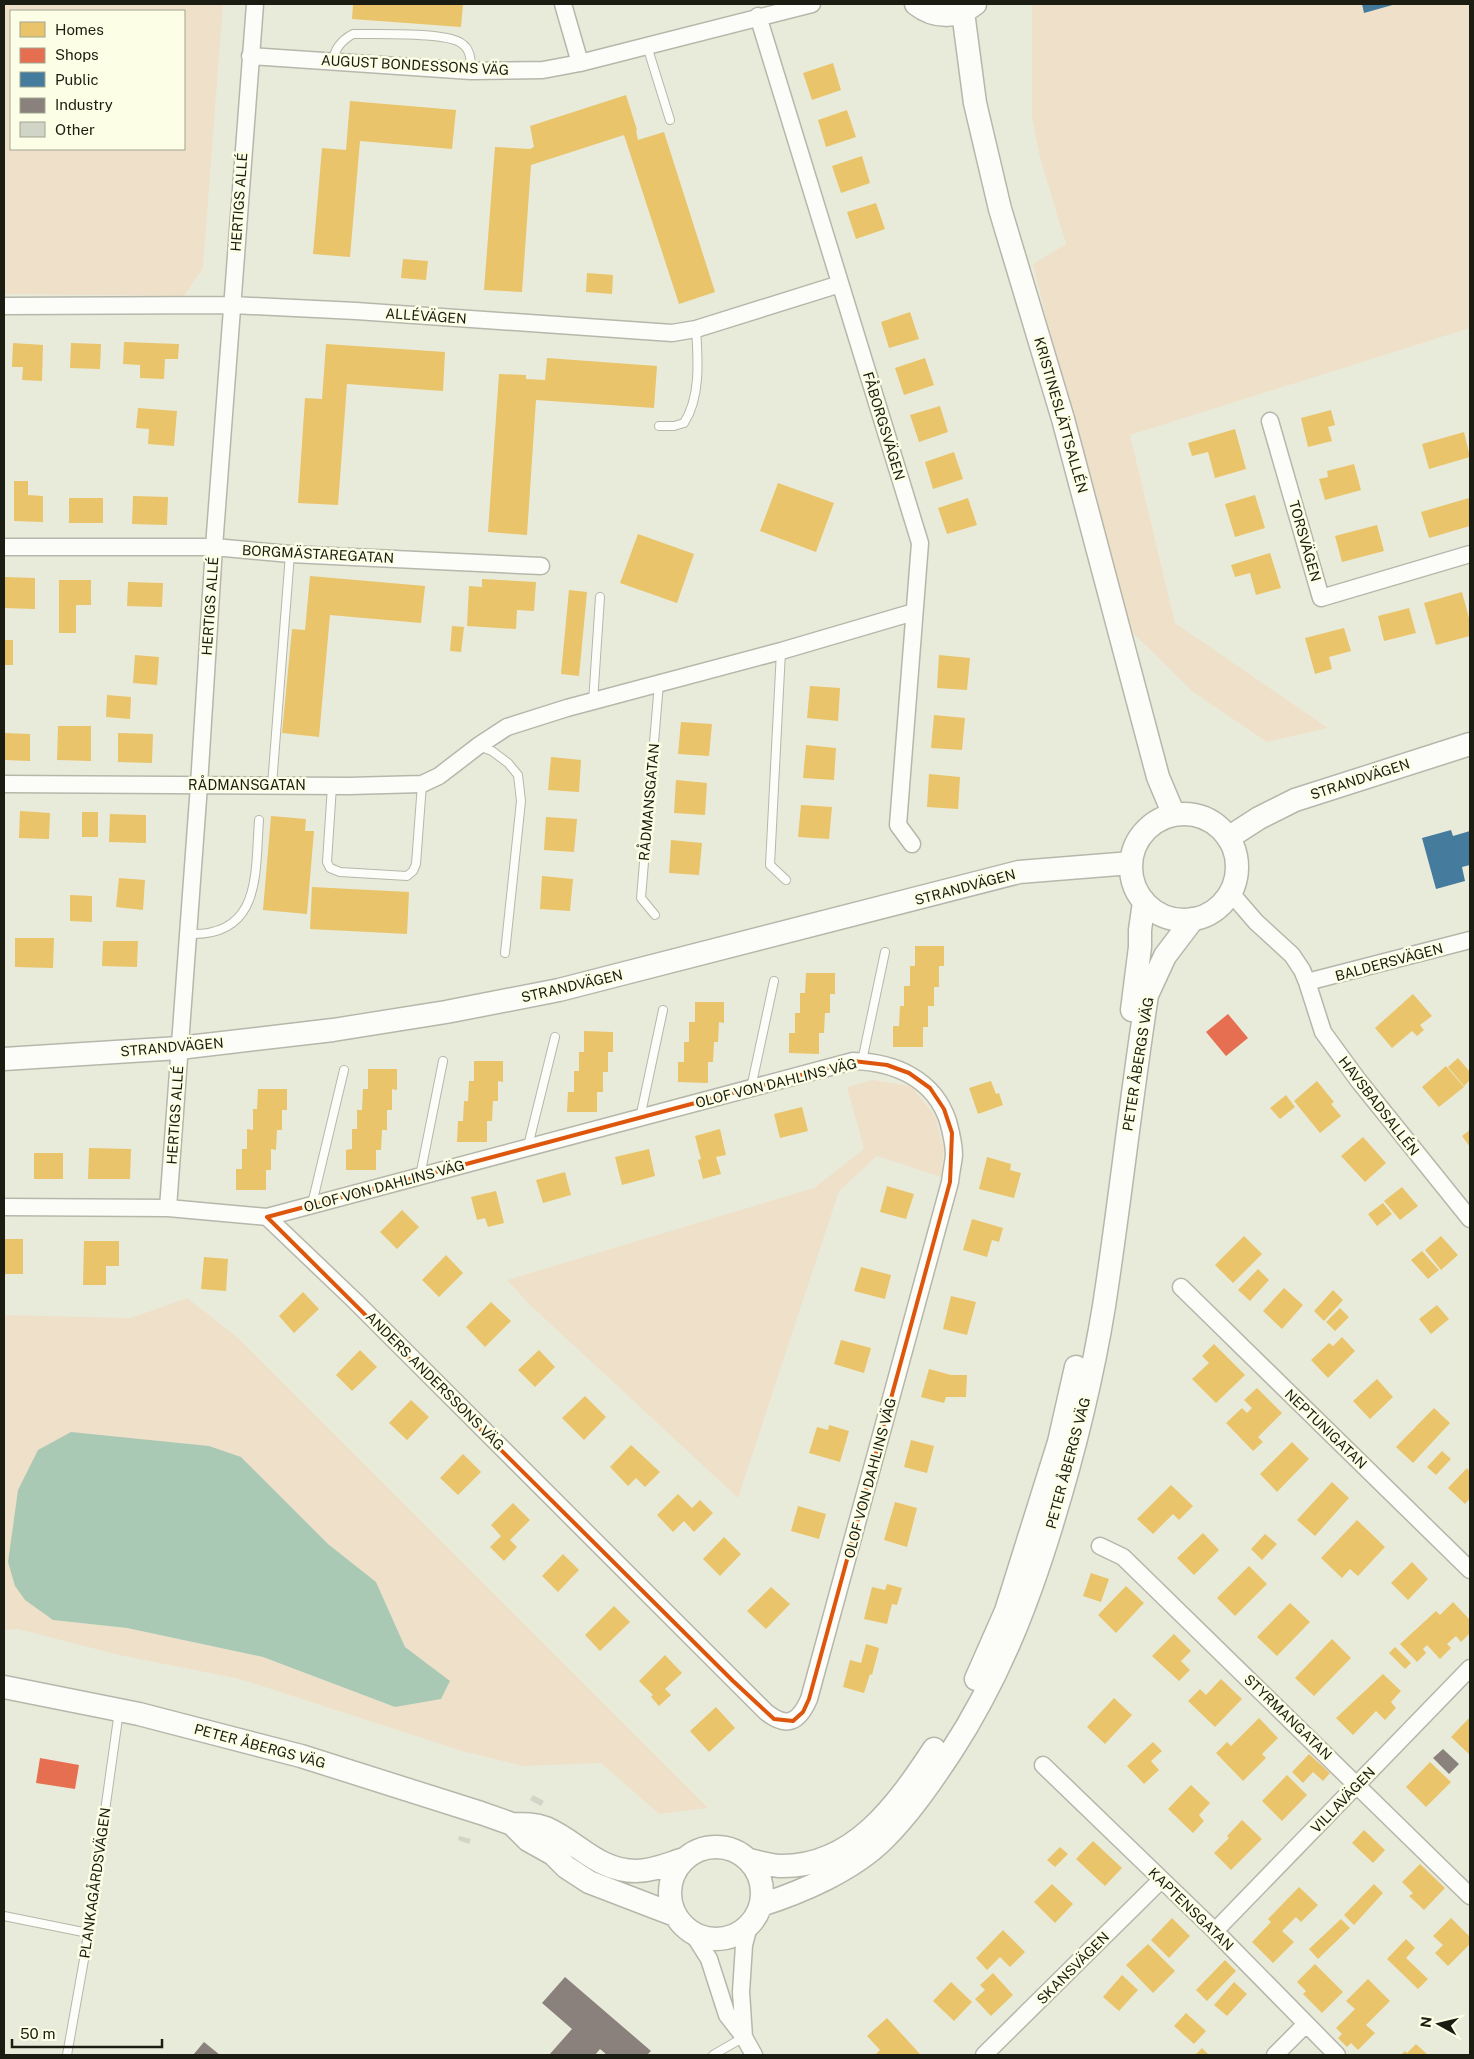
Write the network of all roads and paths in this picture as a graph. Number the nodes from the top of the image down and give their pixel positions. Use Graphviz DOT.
graph roads {
  1 [pos="255,4"];
  2 [pos="563,4"];
  3 [pos="812,4"];
  4 [pos="916,4"];
  5 [pos="779,7"];
  6 [pos="969,8"];
  7 [pos="758,16"];
  8 [pos="647,46"];
  9 [pos="250,56"];
  10 [pos="333,62"];
  11 [pos="580,63"];
  12 [pos="471,71"];
  13 [pos="670,120"];
  14 [pos="840,284"];
  15 [pos="232,305"];
  16 [pos="4,306"];
  17 [pos="696,329"];
  18 [pos="1270,421"];
  19 [pos="659,426"];
  20 [pos="4,547"];
  21 [pos="214,547"];
  22 [pos="290,554"];
  23 [pos="1470,554"];
  24 [pos="541,566"];
  25 [pos="600,597"];
  26 [pos="914,612"];
  27 [pos="781,651"];
  28 [pos="659,683"];
  29 [pos="593,702"];
  30 [pos="1470,744"];
  31 [pos="478,746"];
  32 [pos="4,784"];
  33 [pos="422,784"];
  34 [pos="199,785"];
  35 [pos="272,785"];
  36 [pos="332,786"];
  37 [pos="1174,815"];
  38 [pos="260,820"];
  39 [pos="1228,838"];
  40 [pos="912,844"];
  41 [pos="1131,863"];
  42 [pos="786,880"];
  43 [pos="1230,892"];
  44 [pos="1144,902"];
  45 [pos="656,915"];
  46 [pos="1193,919"];
  47 [pos="188,934"];
  48 [pos="1470,940"];
  49 [pos="884,952"];
  50 [pos="505,953"];
  51 [pos="774,981"];
  52 [pos="1307,982"];
  53 [pos="663,1010"];
  54 [pos="555,1036"];
  55 [pos="179,1048"];
  56 [pos="4,1058"];
  57 [pos="444,1060"];
  58 [pos="862,1061"];
  59 [pos="344,1070"];
  60 [pos="751,1088"];
  61 [pos="640,1118"];
  62 [pos="528,1148"];
  63 [pos="419,1177"];
  64 [pos="312,1206"];
  65 [pos="4,1208"];
  66 [pos="168,1208"];
  67 [pos="267,1217"];
  68 [pos="1470,1220"];
  69 [pos="1181,1287"];
  70 [pos="1100,1546"];
  71 [pos="1470,1570"];
  72 [pos="1470,1668"];
  73 [pos="4,1687"];
  74 [pos="120,1710"];
  75 [pos="793,1721"];
  76 [pos="1043,1765"];
  77 [pos="1357,1785"];
  78 [pos="512,1824"];
  79 [pos="684,1859"];
  80 [pos="749,1860"];
  81 [pos="1161,1880"];
  82 [pos="1470,1896"];
  83 [pos="761,1905"];
  84 [pos="675,1915"];
  85 [pos="4,1916"];
  86 [pos="749,1926"];
  87 [pos="1215,1931"];
  88 [pos="692,1932"];
  89 [pos="88,1933"];
  90 [pos="1306,2024"];
  91 [pos="744,2037"];
  92 [pos="67,2055"];
  93 [pos="714,2055"];
  94 [pos="754,2055"];
  95 [pos="984,2055"];
  96 [pos="1275,2055"];
  97 [pos="1337,2055"];
  1 -- 9 [label="street, HERTIGS ALLÉ"];
  2 -- 11 [label="street"];
  3 -- 5 [label="street, AUGUST BONDESSONS VÄG"];
  4 -- 6 [label="street, KRISTINESLÄTTSALLÉN"];
  5 -- 7 [label="street, AUGUST BONDESSONS VÄG"];
  6 -- 37 [label="street, KRISTINESLÄTTSALLÉN"];
  7 -- 8 [label="street, AUGUST BONDESSONS VÄG"];
  7 -- 14 [label="street, FÅBORGSVÄGEN"];
  8 -- 11 [label="street, AUGUST BONDESSONS VÄG"];
  8 -- 13 [label="lane"];
  9 -- 10 [label="street, AUGUST BONDESSONS VÄG"];
  9 -- 15 [label="street, HERTIGS ALLÉ"];
  10 -- 12 [label="street, AUGUST BONDESSONS VÄG"];
  10 -- 12 [label="lane"];
  11 -- 12 [label="street, AUGUST BONDESSONS VÄG"];
  14 -- 17 [label="street, ALLÉVÄGEN"];
  14 -- 26 [label="street, FÅBORGSVÄGEN"];
  15 -- 16 [label="street, ALLÉVÄGEN"];
  15 -- 17 [label="street, ALLÉVÄGEN"];
  15 -- 21 [label="street, HERTIGS ALLÉ"];
  17 -- 19 [label="lane"];
  18 -- 23 [label="street, TORSVÄGEN"];
  20 -- 21 [label="street, BORGMÄSTAREGATAN"];
  21 -- 22 [label="street, BORGMÄSTAREGATAN"];
  21 -- 34 [label="street, HERTIGS ALLÉ"];
  22 -- 24 [label="street, BORGMÄSTAREGATAN"];
  22 -- 35 [label="lane"];
  25 -- 29 [label="lane"];
  26 -- 27 [label="street, RÅDMANSGATAN"];
  26 -- 40 [label="street, FÅBORGSVÄGEN"];
  27 -- 28 [label="street, RÅDMANSGATAN"];
  27 -- 42 [label="lane"];
  28 -- 29 [label="street, RÅDMANSGATAN"];
  28 -- 45 [label="lane, RÅDMANSGATAN"];
  29 -- 31 [label="street, RÅDMANSGATAN"];
  30 -- 39 [label="street, STRANDVÄGEN"];
  31 -- 33 [label="street, RÅDMANSGATAN"];
  31 -- 50 [label="lane"];
  32 -- 34 [label="street, RÅDMANSGATAN"];
  33 -- 36 [label="street, RÅDMANSGATAN"];
  33 -- 36 [label="lane"];
  34 -- 35 [label="street, RÅDMANSGATAN"];
  34 -- 47 [label="street, HERTIGS ALLÉ"];
  35 -- 36 [label="street, RÅDMANSGATAN"];
  37 -- 39 [label="street"];
  37 -- 41 [label="street"];
  38 -- 47 [label="lane"];
  39 -- 43 [label="street"];
  41 -- 44 [label="street"];
  41 -- 55 [label="street, STRANDVÄGEN"];
  43 -- 46 [label="street"];
  43 -- 52 [label="street, HAVSBADSALLÉN"];
  44 -- 46 [label="street"];
  44 -- 80 [label="street, PETER ÅBERGS VÄG"];
  46 -- 83 [label="street, PETER ÅBERGS VÄG"];
  47 -- 55 [label="street, HERTIGS ALLÉ"];
  48 -- 52 [label="street, BALDERSVÄGEN"];
  49 -- 58 [label="lane"];
  51 -- 60 [label="lane"];
  52 -- 68 [label="street, HAVSBADSALLÉN"];
  53 -- 61 [label="lane"];
  54 -- 62 [label="lane"];
  55 -- 56 [label="street, STRANDVÄGEN"];
  55 -- 66 [label="street, HERTIGS ALLÉ"];
  57 -- 63 [label="lane"];
  58 -- 60 [label="street, OLOF VON DAHLINS VÄG"];
  58 -- 75 [label="street, OLOF VON DAHLINS VÄG"];
  59 -- 64 [label="lane"];
  60 -- 61 [label="street, OLOF VON DAHLINS VÄG"];
  61 -- 62 [label="street, OLOF VON DAHLINS VÄG"];
  62 -- 63 [label="street, OLOF VON DAHLINS VÄG"];
  63 -- 64 [label="street, OLOF VON DAHLINS VÄG"];
  64 -- 67 [label="street, OLOF VON DAHLINS VÄG"];
  65 -- 66 [label="street"];
  66 -- 67 [label="street"];
  67 -- 75 [label="street, ANDERS ANDERSSONS VÄG"];
  69 -- 71 [label="street, NEPTUNIGATAN"];
  70 -- 77 [label="street, STYRMANGATAN"];
  72 -- 77 [label="street, VILLAVÄGEN"];
  73 -- 74 [label="street, PETER ÅBERGS VÄG"];
  74 -- 78 [label="street, PETER ÅBERGS VÄG"];
  74 -- 89 [label="lane, PLANKAGÅRDSVÄGEN"];
  76 -- 81 [label="street, KAPTENSGATAN"];
  77 -- 82 [label="street, STYRMANGATAN"];
  77 -- 87 [label="street, VILLAVÄGEN"];
  78 -- 79 [label="street, PETER ÅBERGS VÄG"];
  78 -- 84 [label="street, PETER ÅBERGS VÄG"];
  79 -- 80 [label="street, PETER ÅBERGS VÄG"];
  79 -- 84 [label="street"];
  80 -- 83 [label="street"];
  81 -- 87 [label="street, KAPTENSGATAN"];
  81 -- 95 [label="street, SKANSVÄGEN"];
  83 -- 86 [label="street"];
  84 -- 88 [label="street, PETER ÅBERGS VÄG"];
  85 -- 89 [label="lane"];
  86 -- 88 [label="street, PETER ÅBERGS VÄG"];
  86 -- 91 [label="street"];
  87 -- 90 [label="street, KAPTENSGATAN"];
  88 -- 91 [label="street, PETER ÅBERGS VÄG"];
  89 -- 92 [label="lane, PLANKAGÅRDSVÄGEN"];
  90 -- 96 [label="street"];
  90 -- 97 [label="street, KAPTENSGATAN"];
  91 -- 93 [label="lane"];
  91 -- 94 [label="street, PETER ÅBERGS VÄG"];
}
